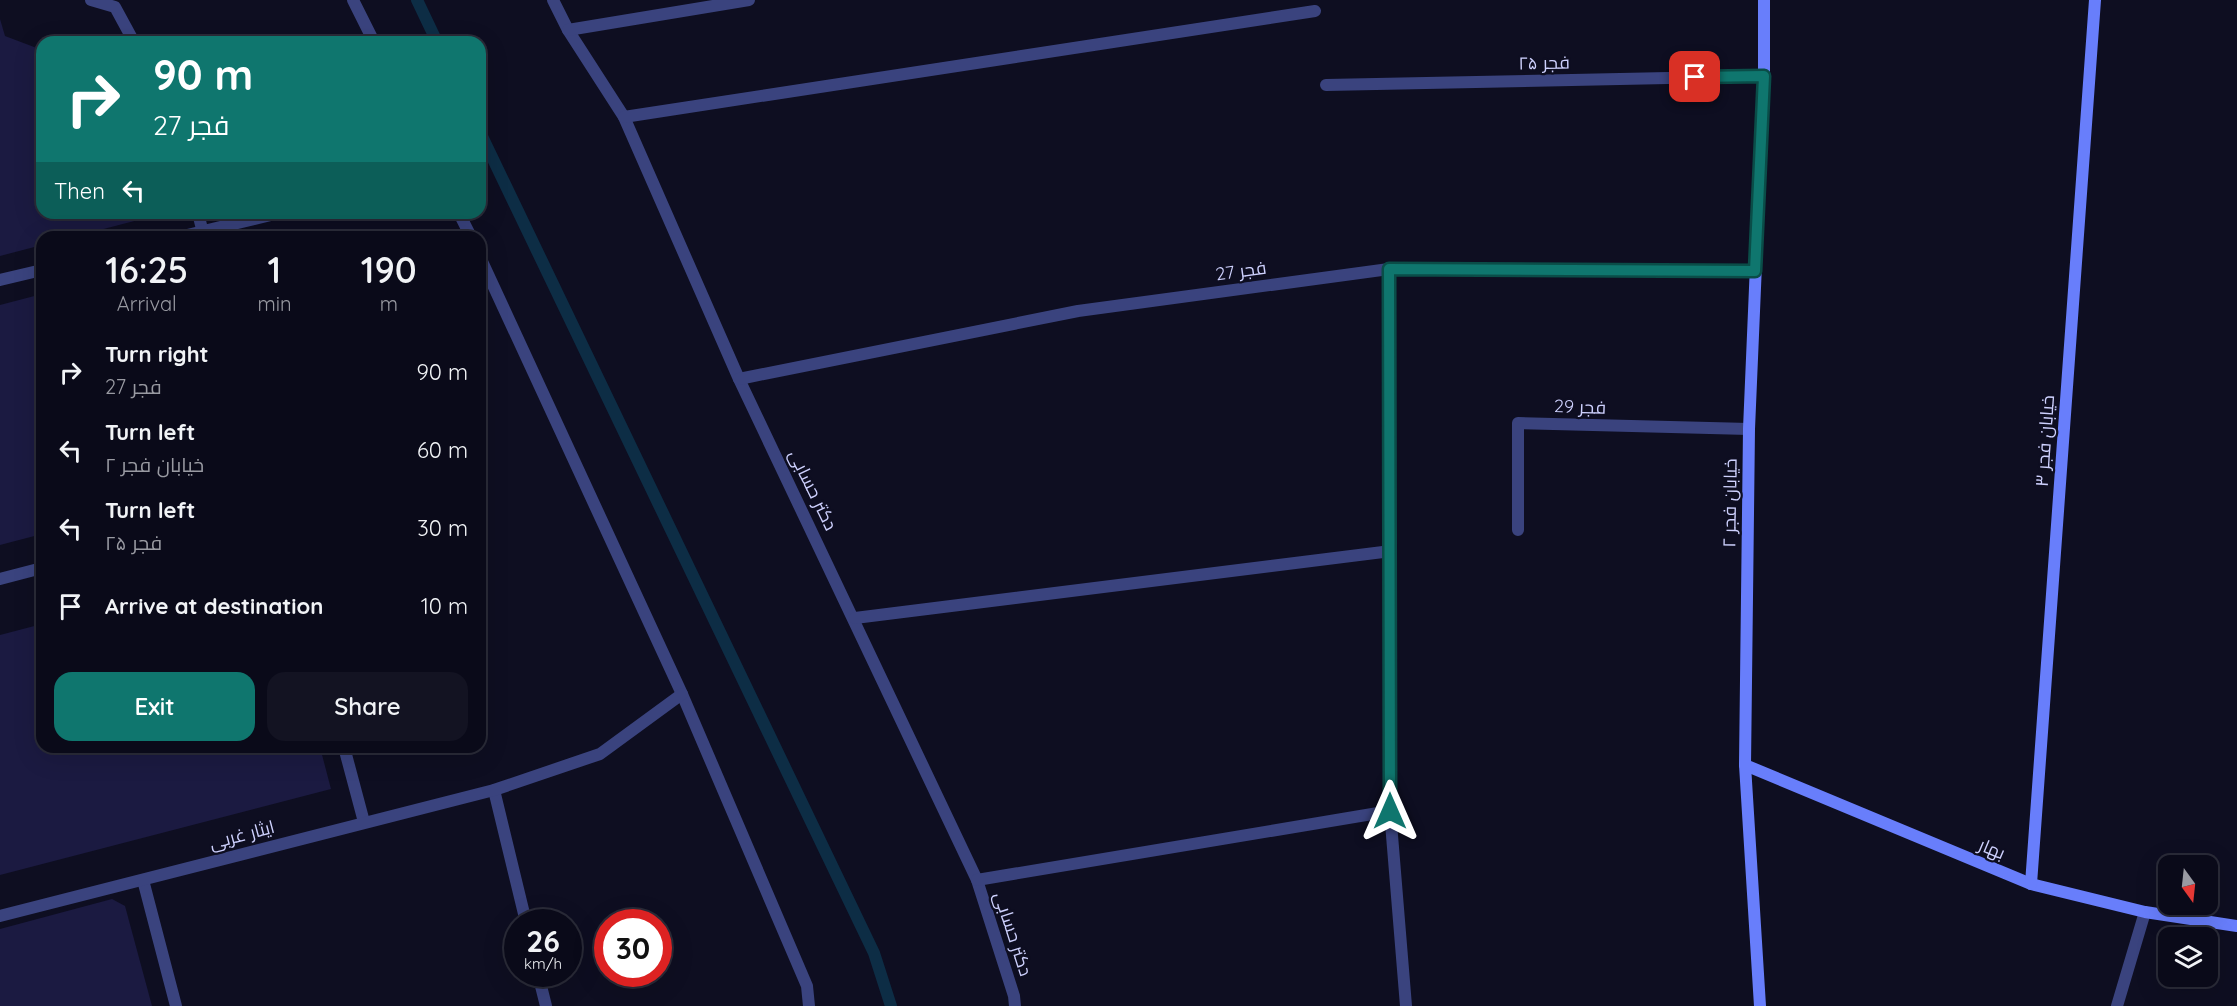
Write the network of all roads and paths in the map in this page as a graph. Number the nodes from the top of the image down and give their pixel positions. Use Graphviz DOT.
graph roads {
  1 [pos="91,0"];
  2 [pos="354,0"];
  3 [pos="553,0"];
  4 [pos="749,0"];
  5 [pos="1764,0"];
  6 [pos="2095,0"];
  7 [pos="1315,11"];
  8 [pos="568,30"];
  9 [pos="131,36"];
  10 [pos="371,36"];
  11 [pos="1764,76"];
  12 [pos="1326,86"];
  13 [pos="624,117"];
  14 [pos="257,219"];
  15 [pos="214,231"];
  16 [pos="1389,269"];
  17 [pos="486,270"];
  18 [pos="36,271"];
  19 [pos="1755,271"];
  20 [pos="0,280"];
  21 [pos="739,379"];
  22 [pos="1749,429"];
  23 [pos="1518,530"];
  24 [pos="1391,551"];
  25 [pos="36,570"];
  26 [pos="0,579"];
  27 [pos="855,618"];
  28 [pos="682,694"];
  29 [pos="346,753"];
  30 [pos="1745,765"];
  31 [pos="494,790"];
  32 [pos="1390,811"];
  33 [pos="364,822"];
  34 [pos="143,880"];
  35 [pos="977,880"];
  36 [pos="2031,884"];
  37 [pos="523,909"];
  38 [pos="2145,912"];
  39 [pos="0,916"];
  40 [pos="2237,926"];
  41 [pos="541,987"];
  42 [pos="176,1006"];
  43 [pos="546,1006"];
  44 [pos="809,1006"];
  45 [pos="1015,1006"];
  46 [pos="1406,1006"];
  47 [pos="1760,1006"];
  48 [pos="2117,1006"];
  1 -- 9 [label="street"];
  2 -- 10 [label="street"];
  3 -- 8 [label="street, دکتر حسابی"];
  4 -- 8 [label="street"];
  5 -- 11 [label="street, خیابان فجر ۲"];
  6 -- 36 [label="street, خیابان فجر ۳"];
  7 -- 13 [label="street"];
  8 -- 13 [label="street, دکتر حسابی"];
  11 -- 12 [label="street, فجر ۲۵"];
  11 -- 19 [label="street, خیابان فجر ۲"];
  13 -- 21 [label="street, دکتر حسابی"];
  14 -- 15 [label="street"];
  16 -- 19 [label="street, فجر 27"];
  16 -- 21 [label="street, فجر 27"];
  16 -- 24 [label="street"];
  17 -- 28 [label="street"];
  18 -- 20 [label="street"];
  19 -- 22 [label="street, خیابان فجر ۲"];
  21 -- 27 [label="street, دکتر حسابی"];
  22 -- 23 [label="street, فجر 29"];
  22 -- 30 [label="street, خیابان فجر ۲"];
  24 -- 27 [label="street"];
  24 -- 32 [label="street"];
  25 -- 26 [label="street"];
  27 -- 35 [label="street, دکتر حسابی"];
  28 -- 31 [label="street, ایثار غربی"];
  28 -- 44 [label="street"];
  29 -- 33 [label="street"];
  30 -- 36 [label="street, بهار"];
  30 -- 47 [label="street, خیابان فجر ۲"];
  31 -- 33 [label="street, ایثار غربی"];
  31 -- 37 [label="street"];
  32 -- 35 [label="street"];
  32 -- 46 [label="street"];
  33 -- 34 [label="street, ایثار غربی"];
  34 -- 39 [label="street, ایثار غربی"];
  34 -- 42 [label="street"];
  35 -- 45 [label="street, دکتر حسابی"];
  36 -- 38 [label="street, بهار"];
  38 -- 40 [label="street, بهار"];
  38 -- 48 [label="street"];
  41 -- 43 [label="street"];
}
